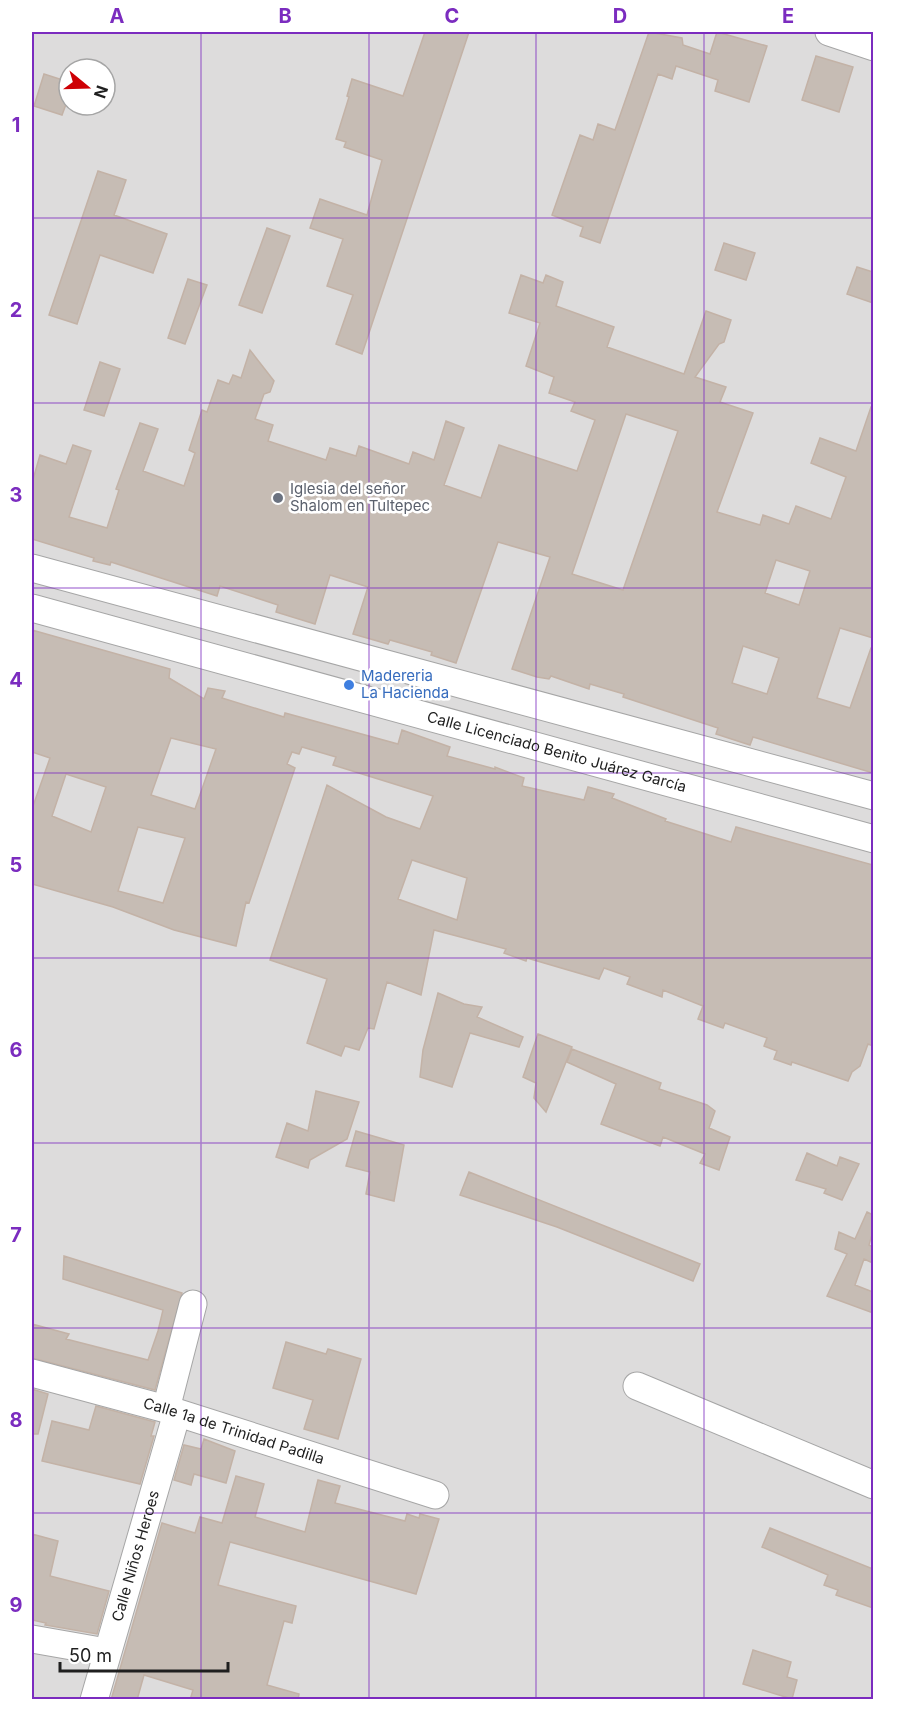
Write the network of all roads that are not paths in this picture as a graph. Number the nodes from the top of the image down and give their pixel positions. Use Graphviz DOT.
graph roads {
  1 [pos="829,32"];
  2 [pos="873,47"];
  3 [pos="32,568"];
  4 [pos="32,609"];
  5 [pos="393,666"];
  6 [pos="382,704"];
  7 [pos="873,795"];
  8 [pos="873,839"];
  9 [pos="193,1304"];
  10 [pos="32,1373"];
  11 [pos="637,1386"];
  12 [pos="172,1411"];
  13 [pos="873,1485"];
  14 [pos="435,1495"];
  15 [pos="32,1639"];
  16 [pos="106,1652"];
  17 [pos="94,1700"];
  1 -- 2 [label="street"];
  3 -- 5 [label="street"];
  4 -- 6 [label="street, Calle Licenciado Benito Juárez García"];
  5 -- 6 [label="street"];
  5 -- 7 [label="street"];
  6 -- 8 [label="street, Calle Licenciado Benito Juárez García"];
  9 -- 12 [label="street, Calle Niños Heroes"];
  10 -- 12 [label="street, Calle 1a de Trinidad Padilla"];
  11 -- 13 [label="street"];
  12 -- 14 [label="street, Calle 1a de Trinidad Padilla"];
  12 -- 16 [label="street, Calle Niños Heroes"];
  15 -- 16 [label="street"];
  16 -- 17 [label="street, Calle Niños Heroes"];
}
